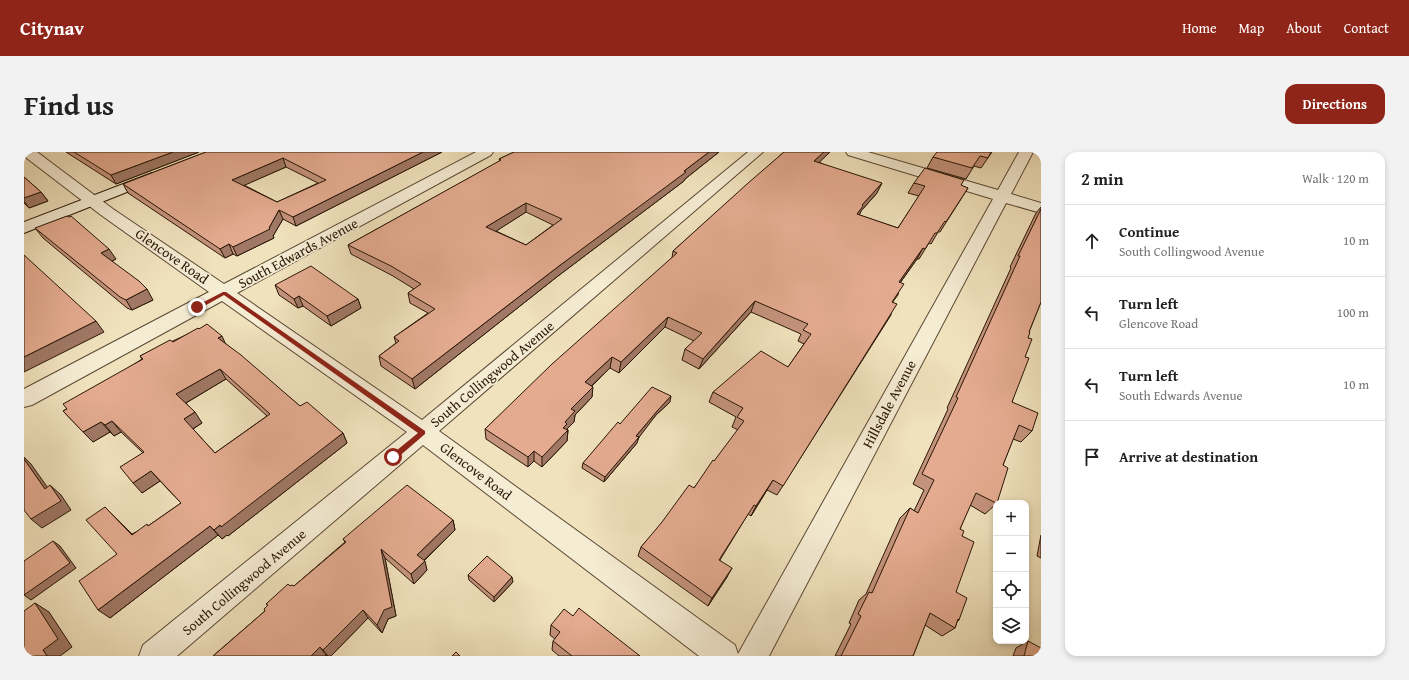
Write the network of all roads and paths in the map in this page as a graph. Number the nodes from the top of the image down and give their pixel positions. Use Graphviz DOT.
graph roads {
  1 [pos="28,152"];
  2 [pos="486,152"];
  3 [pos="756,152"];
  4 [pos="853,152"];
  5 [pos="1026,152"];
  6 [pos="164,172"];
  7 [pos="1002,196"];
  8 [pos="92,201"];
  9 [pos="1041,208"];
  10 [pos="24,228"];
  11 [pos="224,293"];
  12 [pos="24,399"];
  13 [pos="423,432"];
  14 [pos="154,656"];
  15 [pos="724,656"];
  16 [pos="753,656"];
  1 -- 8 [label="street, Glencove Road"];
  2 -- 11 [label="street, South Edwards Avenue"];
  3 -- 13 [label="street, South Collingwood Avenue"];
  4 -- 7 [label="street"];
  5 -- 7 [label="street, Hillsdale Avenue"];
  6 -- 8 [label="street"];
  7 -- 9 [label="street"];
  7 -- 16 [label="street, Hillsdale Avenue"];
  8 -- 10 [label="street"];
  8 -- 11 [label="street, Glencove Road"];
  11 -- 12 [label="street, South Edwards Avenue"];
  11 -- 13 [label="street, Glencove Road"];
  13 -- 14 [label="street, South Collingwood Avenue"];
  13 -- 15 [label="street, Glencove Road"];
}
